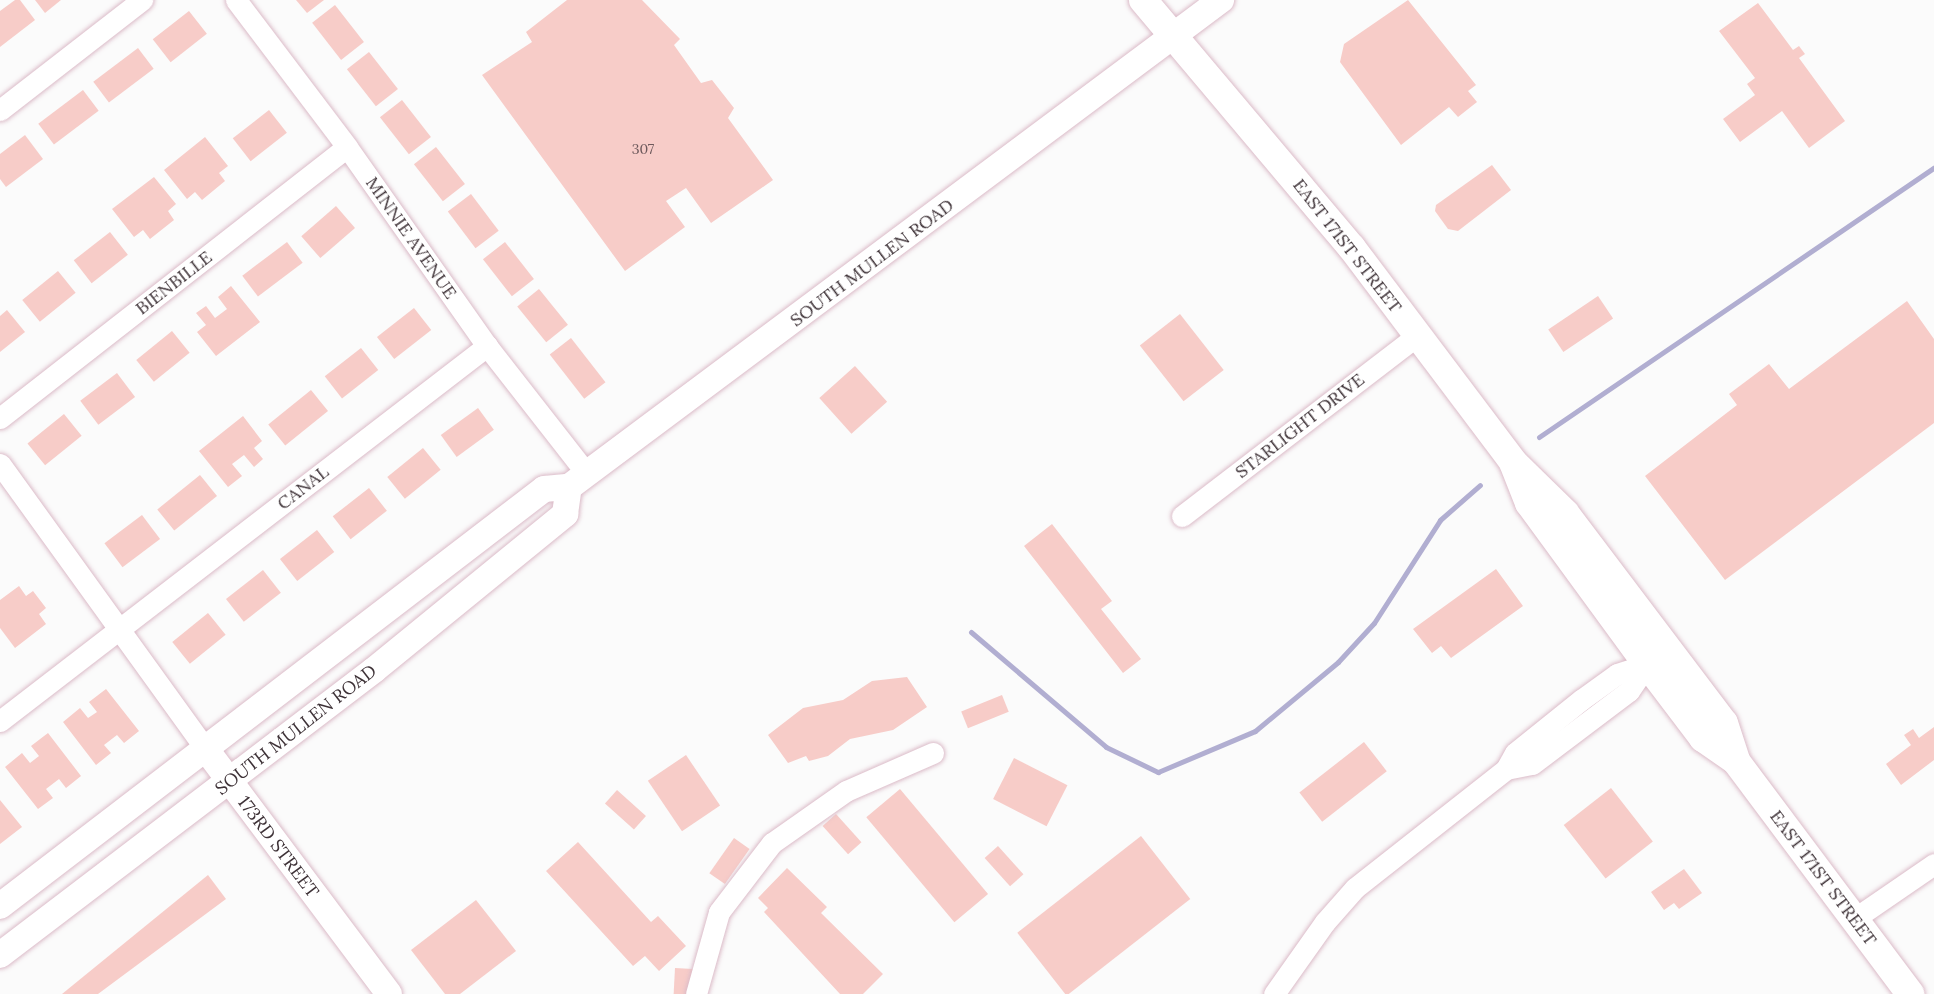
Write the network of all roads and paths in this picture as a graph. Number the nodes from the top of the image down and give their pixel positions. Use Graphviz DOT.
graph roads {
  1 [pos="142,0"];
  2 [pos="236,0"];
  3 [pos="1143,0"];
  4 [pos="1221,0"];
  5 [pos="1173,37"];
  6 [pos="0,110"];
  7 [pos="347,147"];
  8 [pos="1417,336"];
  9 [pos="487,346"];
  10 [pos="0,418"];
  11 [pos="1514,462"];
  12 [pos="0,464"];
  13 [pos="578,480"];
  14 [pos="1182,516"];
  15 [pos="119,630"];
  16 [pos="1658,656"];
  17 [pos="0,721"];
  18 [pos="205,748"];
  19 [pos="933,753"];
  20 [pos="229,782"];
  21 [pos="1934,864"];
  22 [pos="0,906"];
  23 [pos="1854,919"];
  24 [pos="0,956"];
  25 [pos="389,994"];
  26 [pos="696,994"];
  27 [pos="1274,994"];
  28 [pos="1910,994"];
  1 -- 6 [label="street"];
  2 -- 7 [label="street, MINNIE AVENUE"];
  3 -- 5 [label="main road, EAST 171ST STREET"];
  4 -- 5 [label="street, SOUTH MULLEN ROAD"];
  5 -- 8 [label="main road, EAST 171ST STREET"];
  5 -- 13 [label="street, SOUTH MULLEN ROAD"];
  7 -- 9 [label="street, MINNIE AVENUE"];
  7 -- 10 [label="street, BIENBILLE"];
  8 -- 11 [label="main road, EAST 171ST STREET"];
  8 -- 14 [label="street, STARLIGHT DRIVE"];
  9 -- 13 [label="street, MINNIE AVENUE"];
  9 -- 15 [label="street, CANAL"];
  11 -- 16 [label="main road, EAST 171ST STREET"];
  11 -- 16 [label="main road, EAST 171ST STREET"];
  12 -- 15 [label="street, 173RD STREET"];
  13 -- 18 [label="street, SOUTH MULLEN ROAD"];
  13 -- 20 [label="street, SOUTH MULLEN ROAD"];
  15 -- 17 [label="street"];
  15 -- 18 [label="street, 173RD STREET"];
  16 -- 23 [label="main road, EAST 171ST STREET"];
  16 -- 27 [label="street"];
  18 -- 20 [label="street, 173RD STREET"];
  18 -- 22 [label="street, SOUTH MULLEN ROAD"];
  19 -- 26 [label="street"];
  20 -- 24 [label="street, SOUTH MULLEN ROAD"];
  20 -- 25 [label="street, 173RD STREET"];
  21 -- 23 [label="street"];
  23 -- 28 [label="main road, EAST 171ST STREET"];
}
